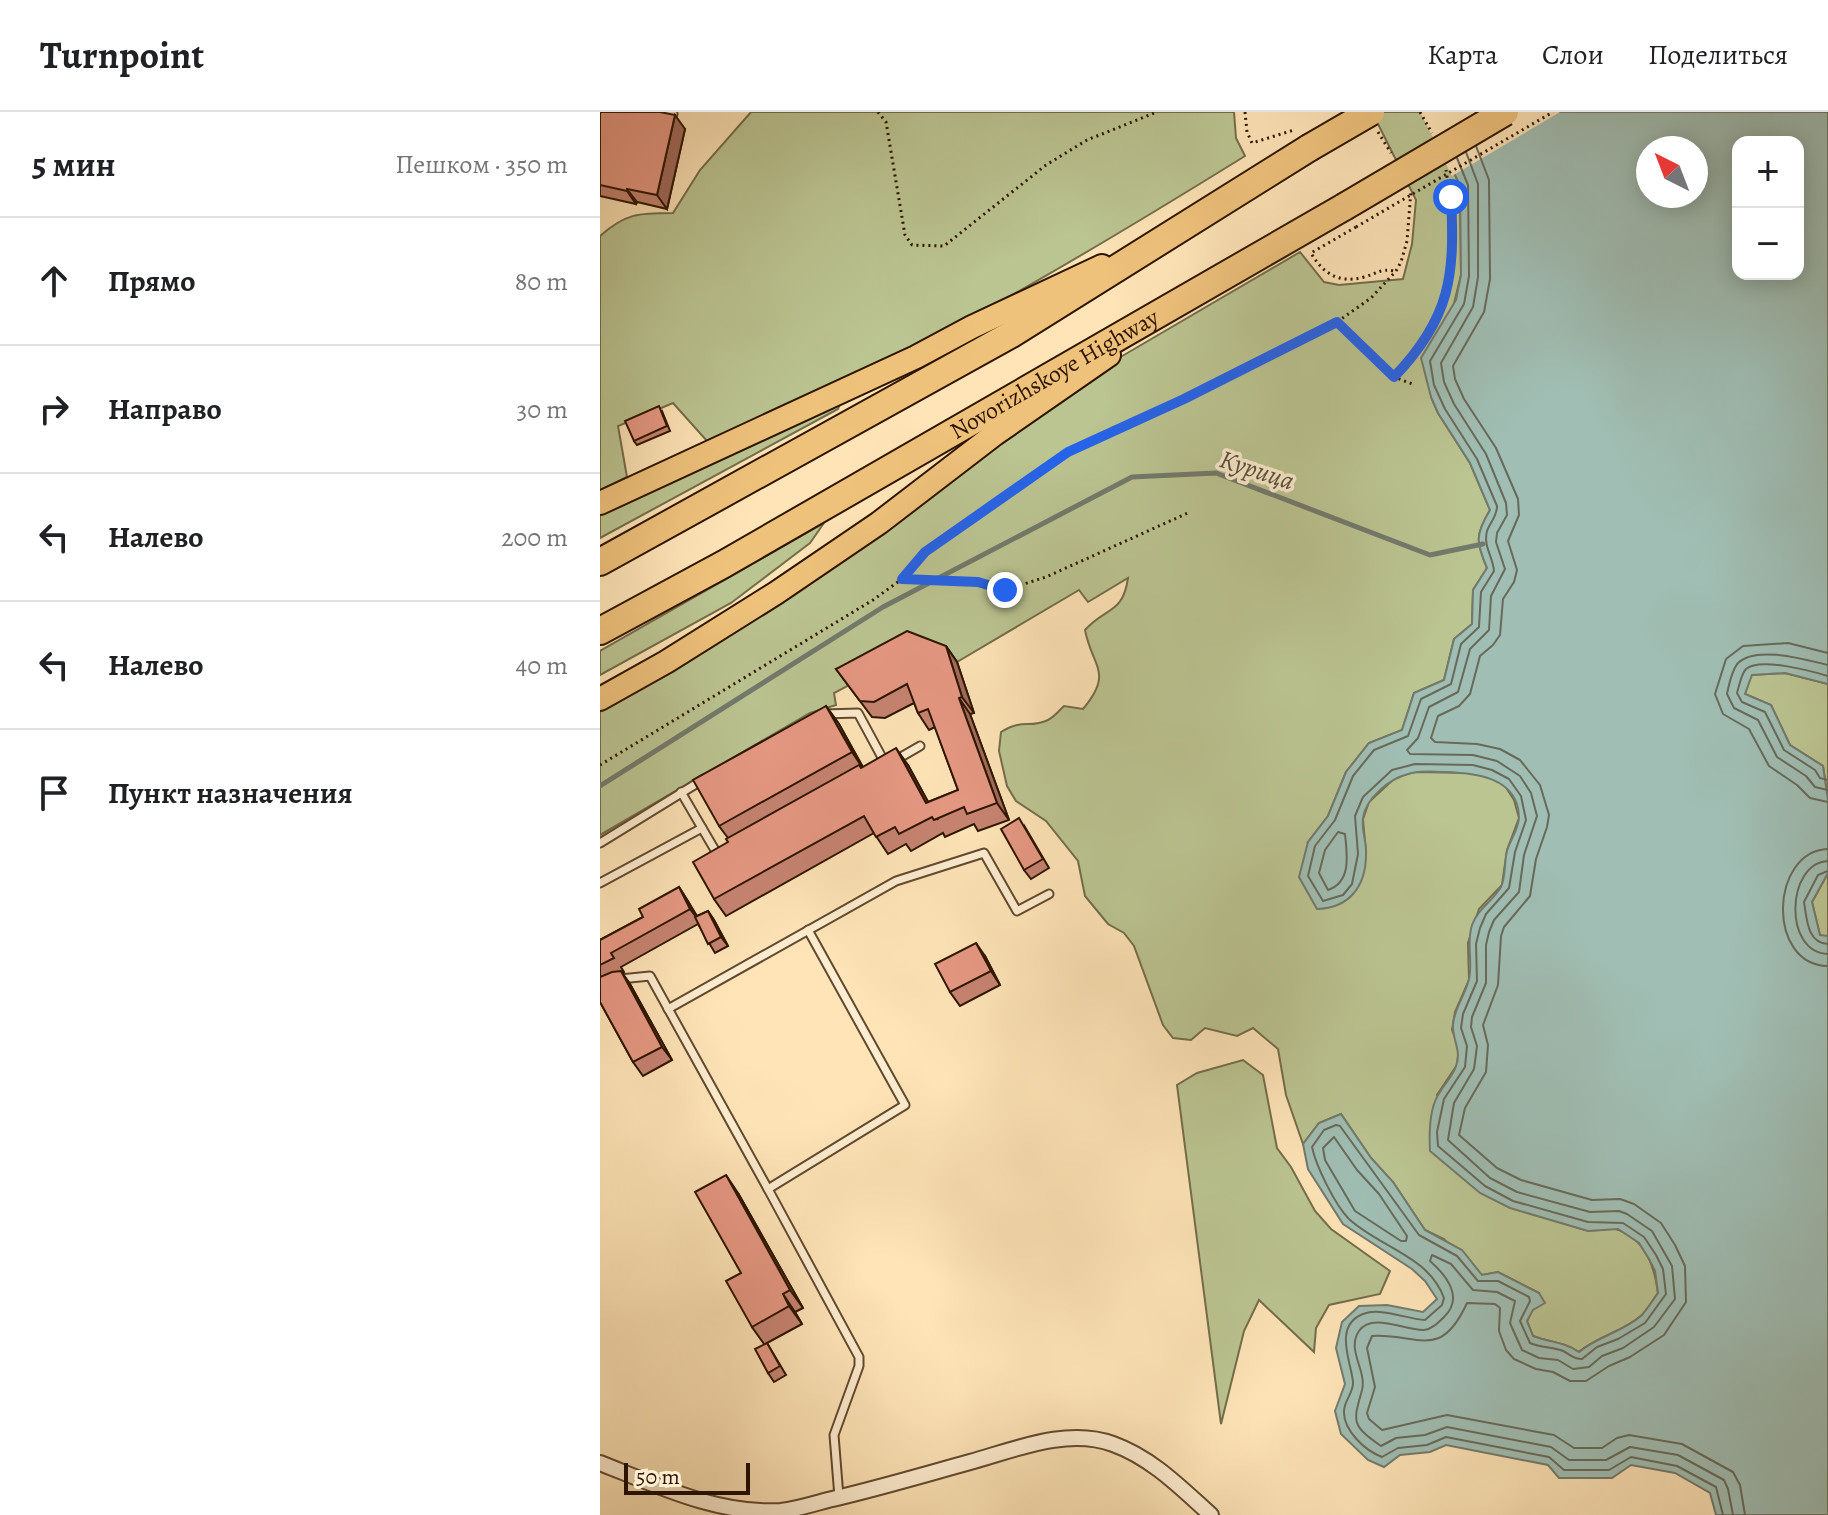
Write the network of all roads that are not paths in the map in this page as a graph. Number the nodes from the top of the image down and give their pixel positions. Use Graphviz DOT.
graph roads {
  1 [pos="1505,112"];
  2 [pos="1372,118"];
  3 [pos="1182,229"];
  4 [pos="1216,280"];
  5 [pos="600,503"];
  6 [pos="600,562"];
  7 [pos="600,631"];
  8 [pos="600,699"];
  9 [pos="820,715"];
  10 [pos="920,746"];
  11 [pos="886,765"];
  12 [pos="872,773"];
  13 [pos="708,777"];
  14 [pos="681,792"];
  15 [pos="702,828"];
  16 [pos="600,843"];
  17 [pos="734,850"];
  18 [pos="600,883"];
  19 [pos="1049,894"];
  20 [pos="808,930"];
  21 [pos="610,984"];
  22 [pos="668,1009"];
  23 [pos="768,1189"];
  24 [pos="600,1463"];
  25 [pos="839,1498"];
  26 [pos="1211,1515"];
  1 -- 4 [label="highway, Novorizhskoye Highway, bridge"];
  2 -- 3 [label="highway, bridge"];
  3 -- 5 [label="main road"];
  3 -- 6 [label="highway"];
  4 -- 7 [label="highway, Novorizhskoye Highway"];
  4 -- 8 [label="main road"];
  9 -- 11 [label="lane"];
  10 -- 11 [label="lane"];
  11 -- 12 [label="lane"];
  13 -- 14 [label="lane"];
  14 -- 15 [label="lane"];
  14 -- 16 [label="lane"];
  15 -- 17 [label="lane"];
  15 -- 18 [label="lane"];
  19 -- 20 [label="lane"];
  20 -- 22 [label="lane"];
  20 -- 23 [label="lane"];
  21 -- 22 [label="lane"];
  22 -- 23 [label="lane"];
  23 -- 25 [label="lane"];
  24 -- 25 [label="street"];
  25 -- 26 [label="street"];
}
